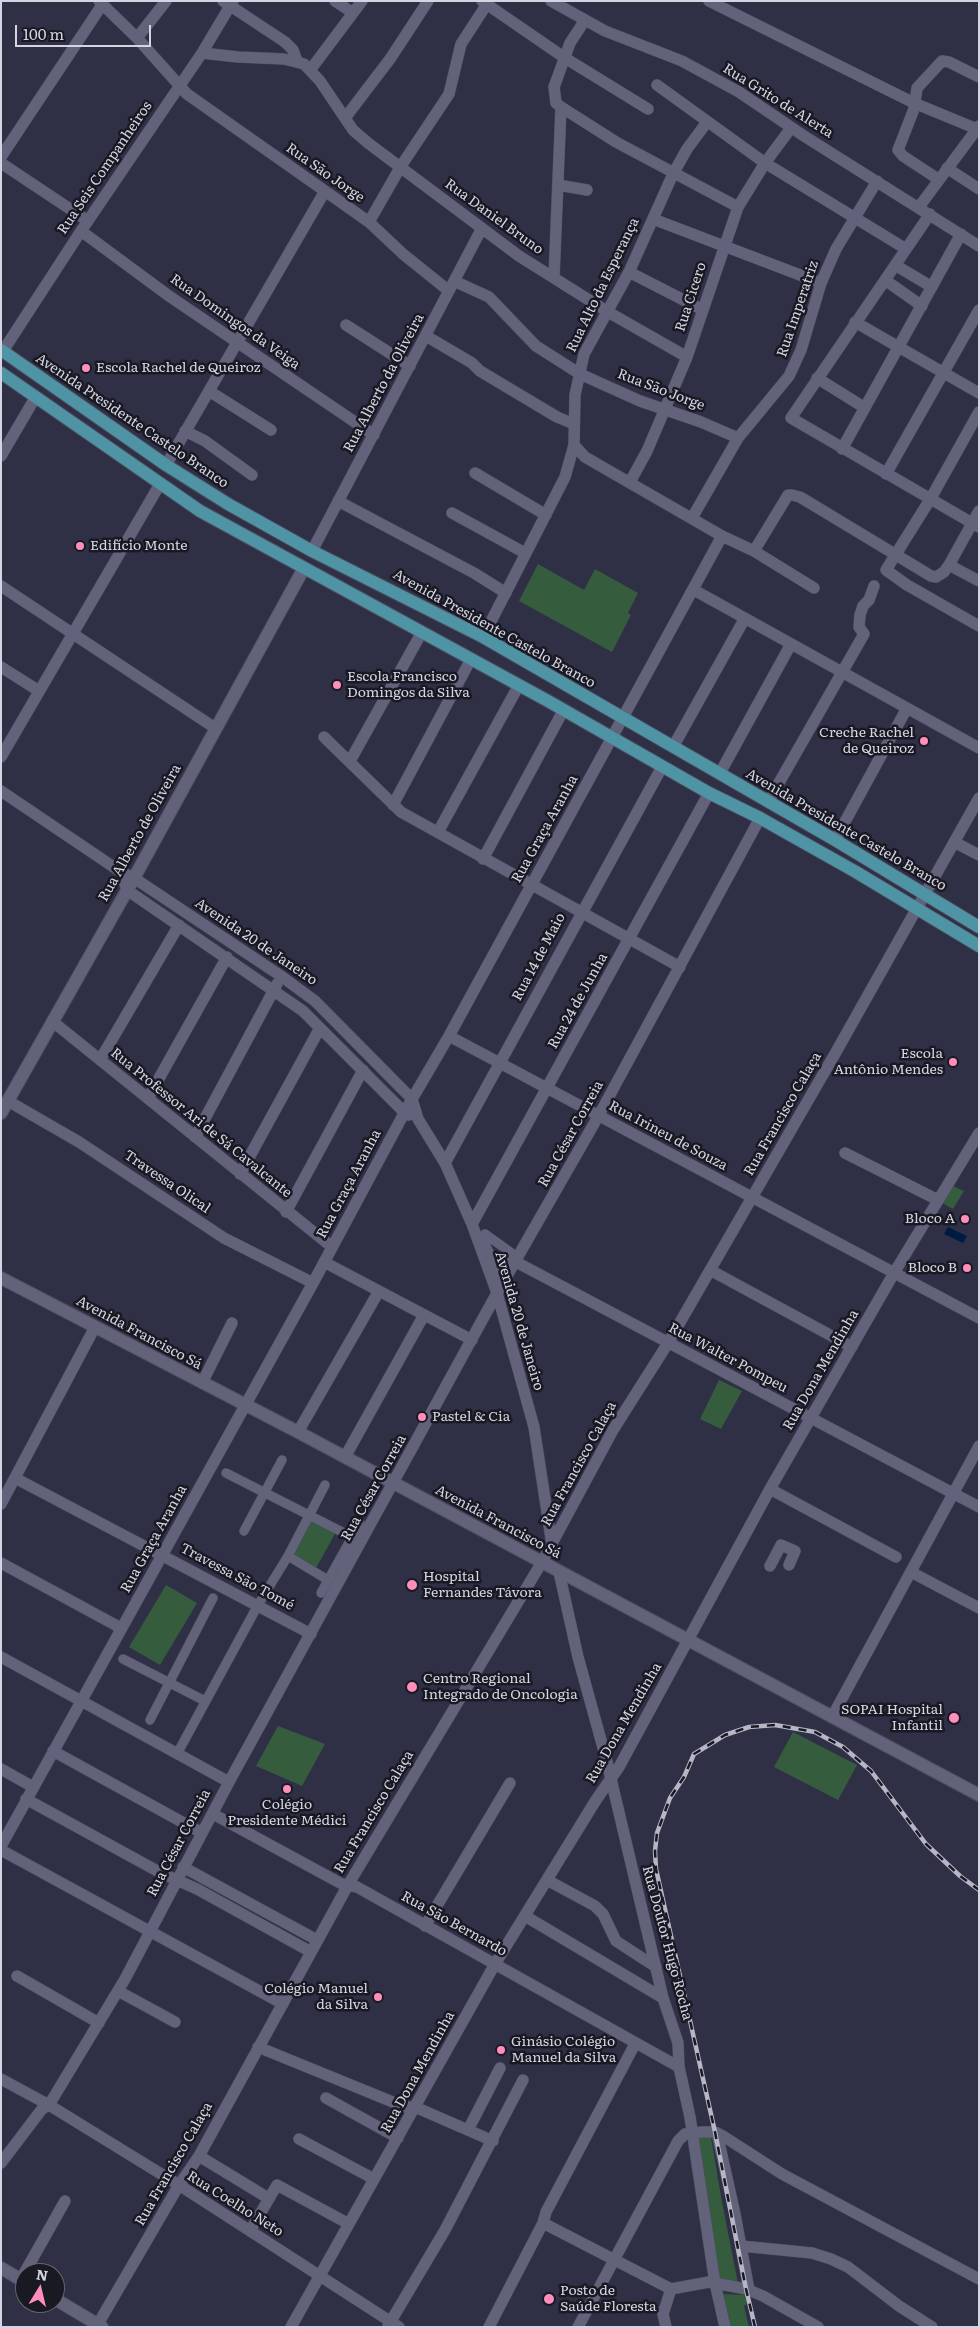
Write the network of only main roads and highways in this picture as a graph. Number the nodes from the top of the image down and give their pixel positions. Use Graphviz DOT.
graph roads {
  1 [pos="2,351"];
  2 [pos="1,373"];
  3 [pos="304,568"];
  4 [pos="560,681"];
  5 [pos="548,701"];
  6 [pos="979,926"];
  7 [pos="979,946"];
  8 [pos="1,1113"];
  9 [pos="1,1278"];
  10 [pos="978,1793"];
  11 [pos="1,2268"];
  12 [pos="15,2276"];
  13 [pos="65,2305"];
  14 [pos="100,2326"];
  1 -- 4 [label="main road, Avenida Presidente Castelo Branco"];
  2 -- 3 [label="main road"];
  3 -- 5 [label="main road"];
  3 -- 8 [label="main road, Rua Alberto de Oliveira"];
  4 -- 5 [label="main road"];
  4 -- 6 [label="main road, Avenida Presidente Castelo Branco"];
  5 -- 7 [label="main road"];
  9 -- 10 [label="main road, Avenida Francisco Sá"];
  11 -- 12 [label="main road"];
  13 -- 14 [label="main road"];
}
